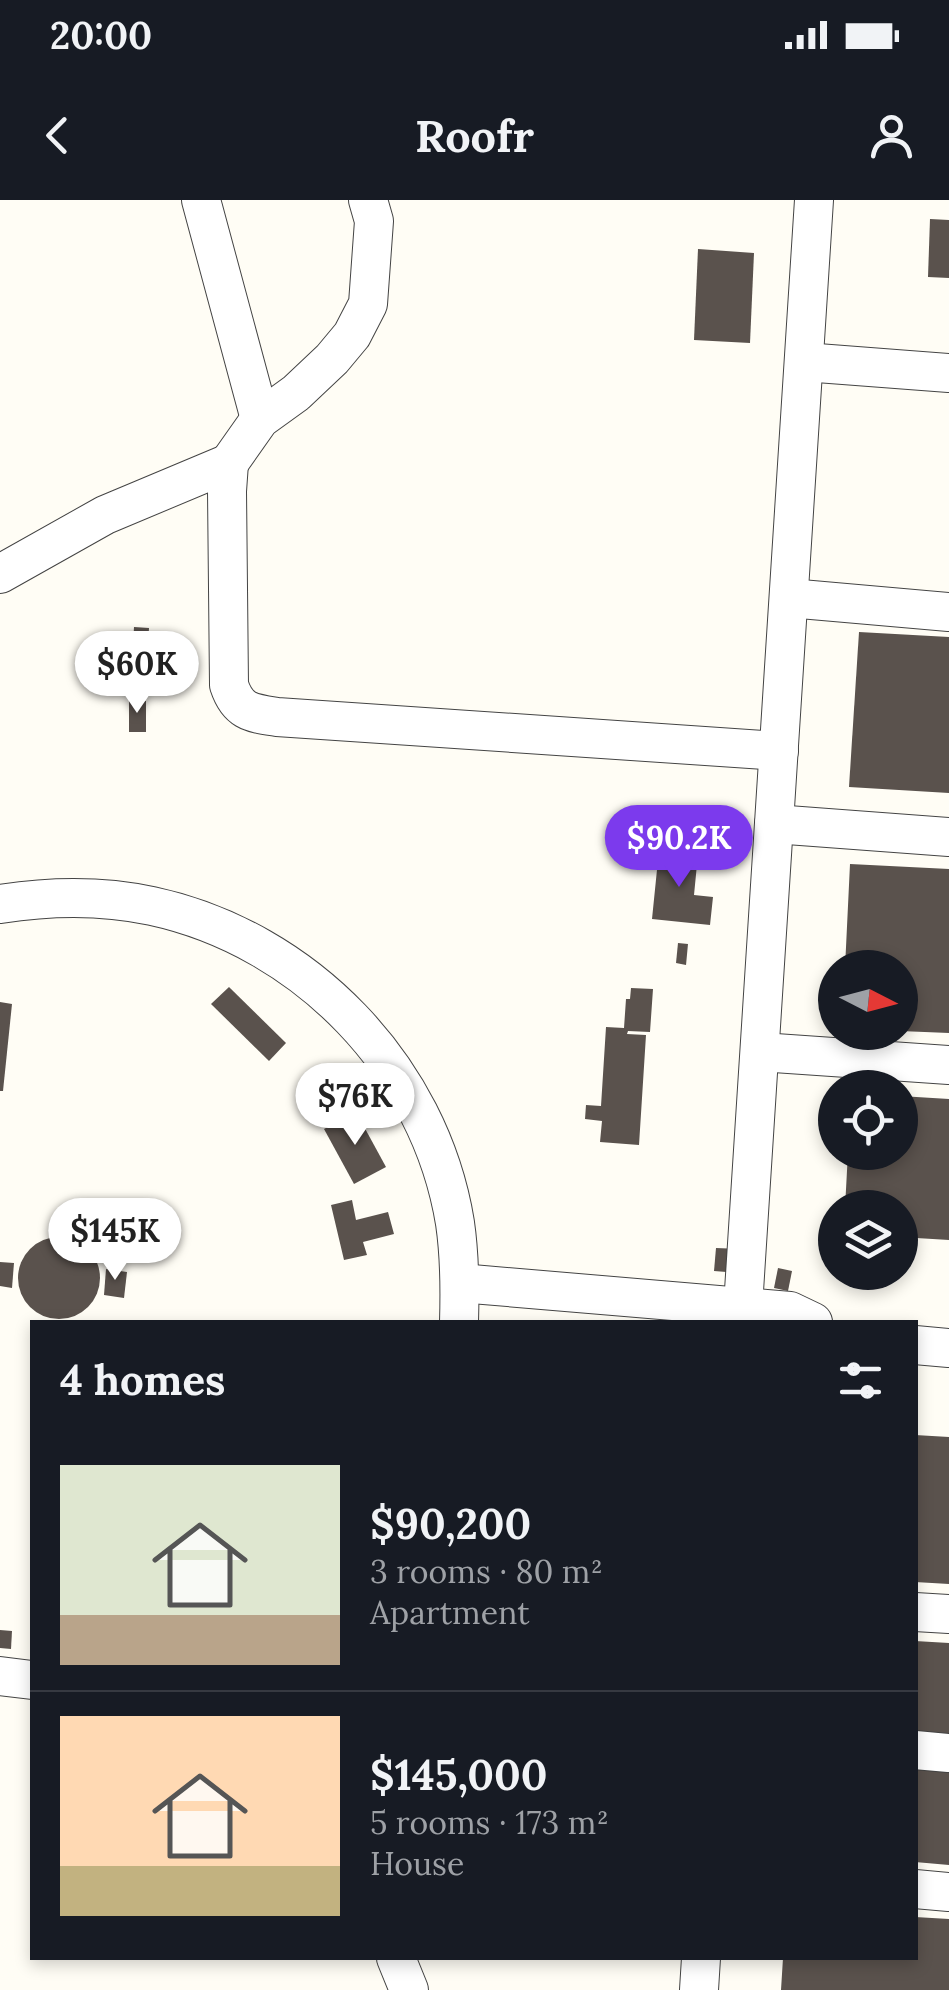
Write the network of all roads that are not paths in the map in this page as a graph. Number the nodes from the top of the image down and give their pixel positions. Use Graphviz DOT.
graph roads {
  1 [pos="201,200"];
  2 [pos="368,200"];
  3 [pos="814,200"];
  4 [pos="804,362"];
  5 [pos="949,373"];
  6 [pos="260,419"];
  7 [pos="229,463"];
  8 [pos="0,574"];
  9 [pos="788,598"];
  10 [pos="949,612"];
  11 [pos="778,751"];
  12 [pos="774,824"];
  13 [pos="949,838"];
  14 [pos="0,904"];
  15 [pos="760,1052"];
  16 [pos="949,1065"];
  17 [pos="460,1283"];
  18 [pos="743,1315"];
  19 [pos="458,1320"];
  20 [pos="808,1320"];
  21 [pos="918,1345"];
  22 [pos="949,1348"];
  23 [pos="918,1612"];
  24 [pos="949,1614"];
  25 [pos="0,1676"];
  26 [pos="30,1680"];
  27 [pos="918,1750"];
  28 [pos="949,1752"];
  29 [pos="918,1890"];
  30 [pos="949,1892"];
  31 [pos="397,1960"];
  32 [pos="702,1960"];
  33 [pos="409,1990"];
  34 [pos="699,1990"];
  1 -- 6 [label="street"];
  2 -- 6 [label="street"];
  3 -- 4 [label="street"];
  4 -- 5 [label="street"];
  4 -- 9 [label="street"];
  6 -- 7 [label="street"];
  7 -- 8 [label="street"];
  7 -- 11 [label="street"];
  9 -- 10 [label="street"];
  9 -- 11 [label="street"];
  11 -- 12 [label="street"];
  12 -- 13 [label="street"];
  12 -- 15 [label="street"];
  14 -- 17 [label="street"];
  15 -- 16 [label="street"];
  15 -- 18 [label="street"];
  17 -- 18 [label="street"];
  17 -- 19 [label="street"];
  18 -- 20 [label="street"];
  21 -- 22 [label="street"];
  23 -- 24 [label="street"];
  25 -- 26 [label="street"];
  27 -- 28 [label="street"];
  29 -- 30 [label="street"];
  31 -- 33 [label="street"];
  32 -- 34 [label="street"];
}
